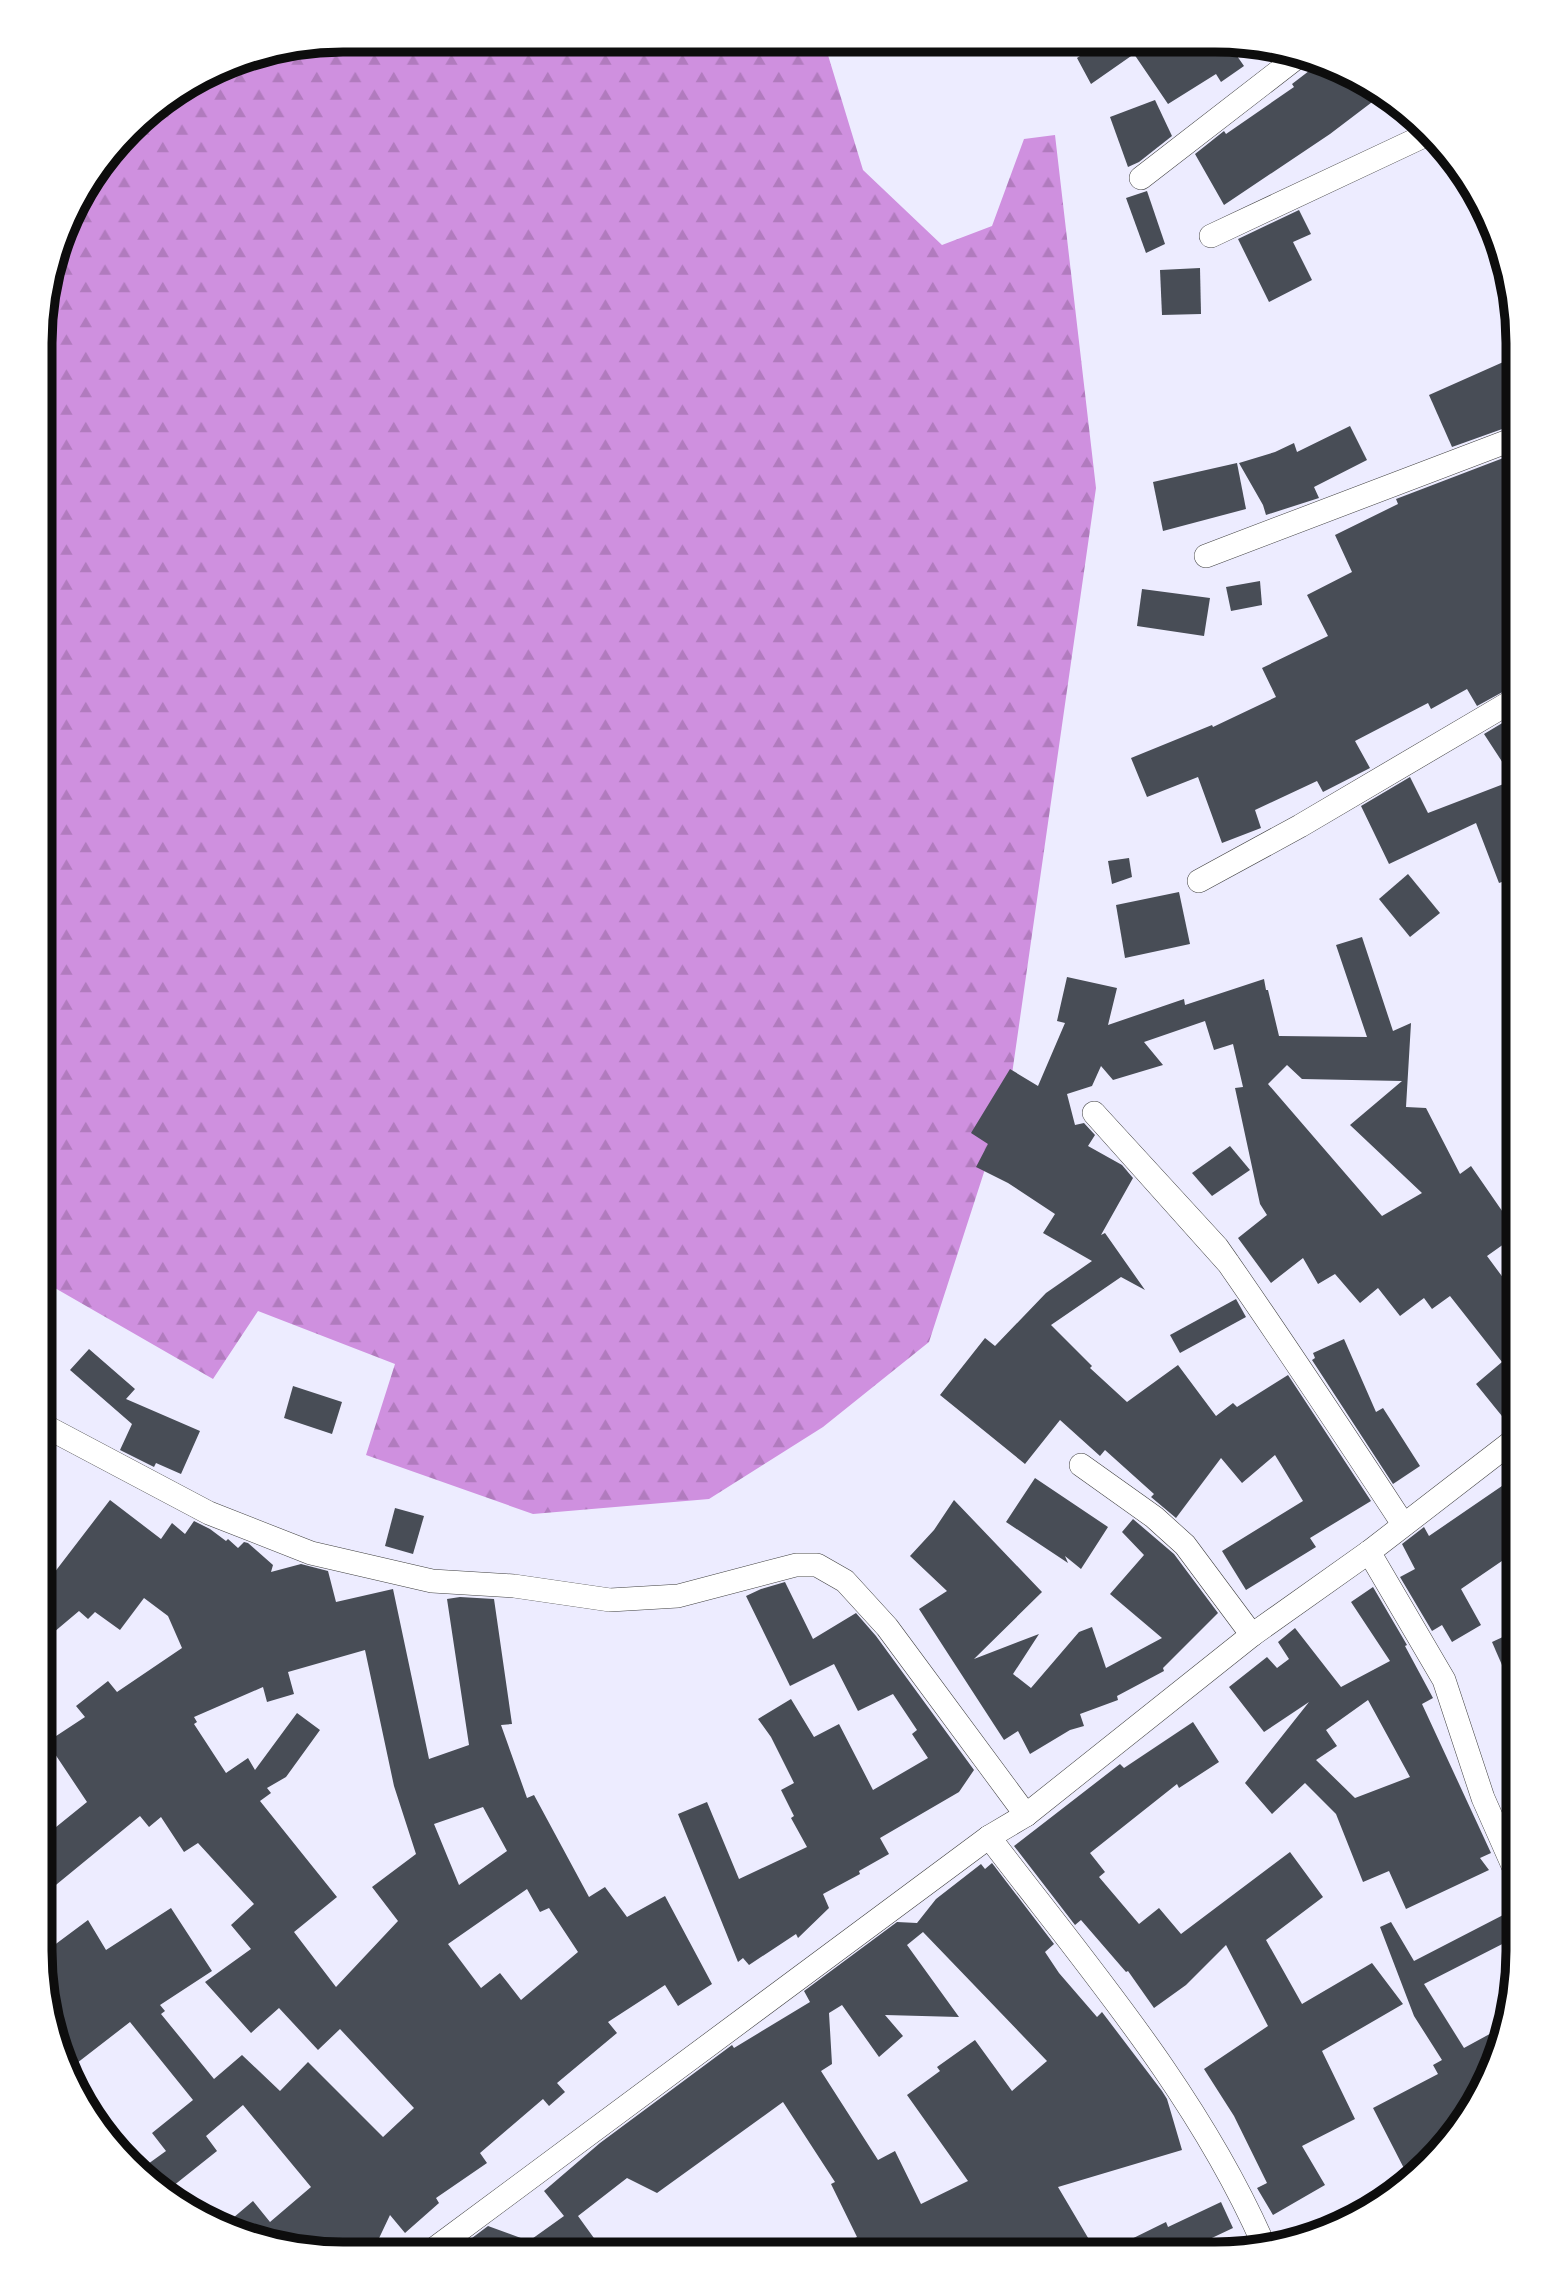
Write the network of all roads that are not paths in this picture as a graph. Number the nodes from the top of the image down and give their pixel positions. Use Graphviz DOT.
graph roads {
  1 [pos="1291,62"];
  2 [pos="1421,138"];
  3 [pos="1141,178"];
  4 [pos="1211,236"];
  5 [pos="1506,442"];
  6 [pos="1206,556"];
  7 [pos="1506,705"];
  8 [pos="1199,880"];
  9 [pos="1229,1264"];
  10 [pos="52,1430"];
  11 [pos="1506,1446"];
  12 [pos="1081,1465"];
  13 [pos="1403,1524"];
  14 [pos="1370,1552"];
  15 [pos="1252,1635"];
  16 [pos="1026,1815"];
  17 [pos="989,1837"];
  18 [pos="1506,1850"];
  19 [pos="1260,2238"];
  20 [pos="443,2242"];
  1 -- 3 [label="street"];
  2 -- 4 [label="street"];
  5 -- 6 [label="street"];
  7 -- 8 [label="street"];
  9 -- 9 [label="street"];
  9 -- 13 [label="street"];
  10 -- 16 [label="street"];
  11 -- 13 [label="street"];
  12 -- 15 [label="street"];
  13 -- 14 [label="street"];
  14 -- 15 [label="street"];
  14 -- 18 [label="street"];
  15 -- 16 [label="street"];
  16 -- 17 [label="street"];
  17 -- 19 [label="street"];
  17 -- 20 [label="street"];
}
